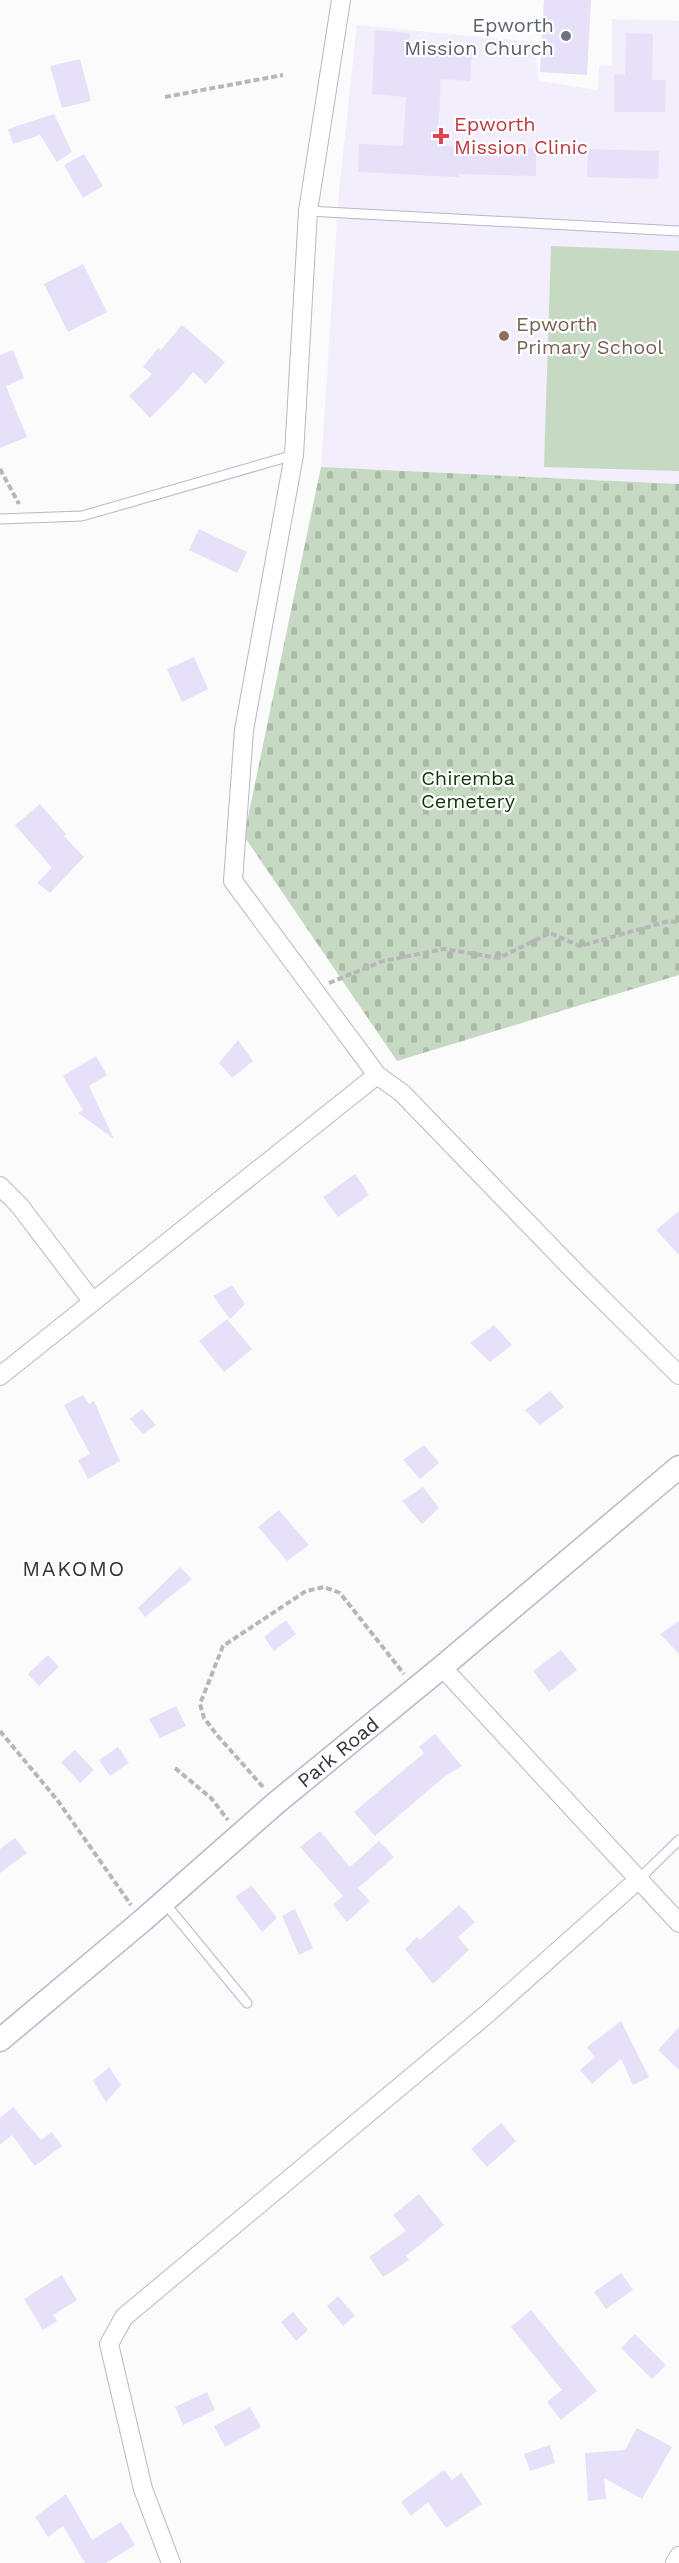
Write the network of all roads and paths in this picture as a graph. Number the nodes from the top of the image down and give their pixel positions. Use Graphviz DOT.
graph roads {
  1 [pos="341,0"];
  2 [pos="283,75"];
  3 [pos="165,97"];
  4 [pos="308,211"];
  5 [pos="679,231"];
  6 [pos="294,455"];
  7 [pos="0,469"];
  8 [pos="27,518"];
  9 [pos="0,519"];
  10 [pos="679,923"];
  11 [pos="315,988"];
  12 [pos="377,1075"];
  13 [pos="0,1186"];
  14 [pos="92,1301"];
  15 [pos="679,1375"];
  16 [pos="0,1376"];
  17 [pos="679,1467"];
  18 [pos="442,1667"];
  19 [pos="416,1689"];
  20 [pos="0,1731"];
  21 [pos="174,1768"];
  22 [pos="276,1803"];
  23 [pos="239,1835"];
  24 [pos="679,1840"];
  25 [pos="640,1878"];
  26 [pos="164,1902"];
  27 [pos="142,1920"];
  28 [pos="679,1923"];
  29 [pos="248,2003"];
  30 [pos="0,2040"];
  31 [pos="679,2556"];
  32 [pos="171,2563"];
  33 [pos="675,2563"];
  1 -- 4 [label="street"];
  2 -- 3 [label="path"];
  4 -- 5 [label="lane"];
  4 -- 6 [label="street"];
  6 -- 8 [label="lane"];
  6 -- 11 [label="street"];
  7 -- 8 [label="path"];
  8 -- 9 [label="lane"];
  10 -- 11 [label="path"];
  11 -- 12 [label="street"];
  12 -- 14 [label="street"];
  12 -- 15 [label="street"];
  13 -- 14 [label="street"];
  14 -- 16 [label="street"];
  17 -- 18 [label="street, Park Road"];
  18 -- 19 [label="street, Park Road"];
  18 -- 25 [label="street"];
  19 -- 22 [label="street, Park Road"];
  19 -- 22 [label="path"];
  20 -- 27 [label="path"];
  21 -- 23 [label="path"];
  22 -- 23 [label="street, Park Road"];
  23 -- 26 [label="street, Park Road"];
  24 -- 25 [label="lane"];
  25 -- 28 [label="street"];
  25 -- 32 [label="street"];
  26 -- 27 [label="street, Park Road"];
  26 -- 29 [label="lane"];
  27 -- 30 [label="street, Park Road"];
  31 -- 33 [label="street"];
}
